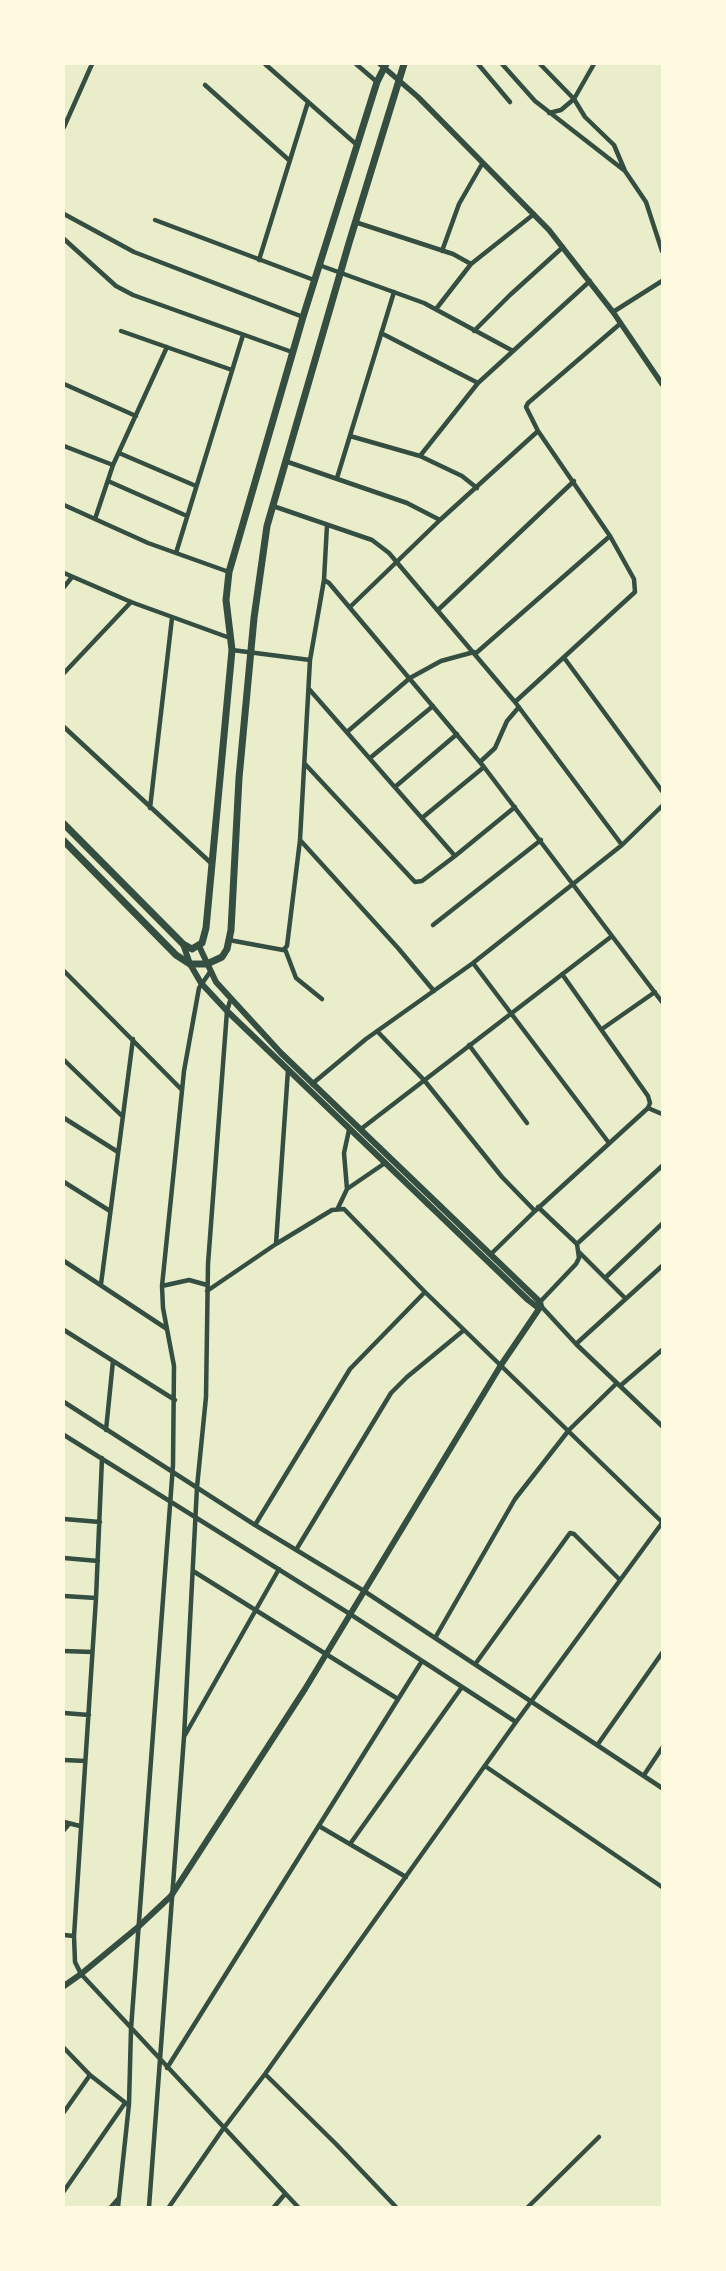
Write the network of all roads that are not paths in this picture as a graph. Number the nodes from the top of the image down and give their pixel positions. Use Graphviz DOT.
graph roads {
  1 [pos="92,64"];
  2 [pos="265,64"];
  3 [pos="356,64"];
  4 [pos="404,64"];
  5 [pos="478,64"];
  6 [pos="502,64"];
  7 [pos="540,64"];
  8 [pos="592,64"];
  9 [pos="383,65"];
  10 [pos="398,79"];
  11 [pos="376,82"];
  12 [pos="205,85"];
  13 [pos="574,99"];
  14 [pos="308,102"];
  15 [pos="510,102"];
  16 [pos="549,113"];
  17 [pos="64,127"];
  18 [pos="357,145"];
  19 [pos="290,161"];
  20 [pos="482,164"];
  21 [pos="625,171"];
  22 [pos="64,214"];
  23 [pos="534,214"];
  24 [pos="156,220"];
  25 [pos="355,222"];
  26 [pos="64,239"];
  27 [pos="563,247"];
  28 [pos="442,251"];
  29 [pos="662,251"];
  30 [pos="259,260"];
  31 [pos="471,264"];
  32 [pos="319,265"];
  33 [pos="340,272"];
  34 [pos="314,280"];
  35 [pos="590,280"];
  36 [pos="660,283"];
  37 [pos="662,290"];
  38 [pos="394,292"];
  39 [pos="436,309"];
  40 [pos="613,312"];
  41 [pos="303,317"];
  42 [pos="621,323"];
  43 [pos="121,331"];
  44 [pos="474,331"];
  45 [pos="381,333"];
  46 [pos="243,335"];
  47 [pos="167,347"];
  48 [pos="513,351"];
  49 [pos="292,352"];
  50 [pos="232,370"];
  51 [pos="478,383"];
  52 [pos="64,384"];
  53 [pos="662,384"];
  54 [pos="136,416"];
  55 [pos="538,431"];
  56 [pos="350,436"];
  57 [pos="64,446"];
  58 [pos="119,453"];
  59 [pos="420,456"];
  60 [pos="286,461"];
  61 [pos="113,465"];
  62 [pos="337,478"];
  63 [pos="108,481"];
  64 [pos="574,481"];
  65 [pos="196,486"];
  66 [pos="477,488"];
  67 [pos="64,505"];
  68 [pos="272,506"];
  69 [pos="187,516"];
  70 [pos="95,519"];
  71 [pos="440,520"];
  72 [pos="328,524"];
  73 [pos="610,536"];
  74 [pos="176,553"];
  75 [pos="397,561"];
  76 [pos="229,572"];
  77 [pos="64,573"];
  78 [pos="72,577"];
  79 [pos="324,580"];
  80 [pos="64,587"];
  81 [pos="131,602"];
  82 [pos="350,607"];
  83 [pos="438,610"];
  84 [pos="172,618"];
  85 [pos="230,638"];
  86 [pos="232,650"];
  87 [pos="252,652"];
  88 [pos="474,653"];
  89 [pos="565,659"];
  90 [pos="310,660"];
  91 [pos="64,673"];
  92 [pos="410,678"];
  93 [pos="309,689"];
  94 [pos="515,702"];
  95 [pos="433,706"];
  96 [pos="519,707"];
  97 [pos="65,730"];
  98 [pos="347,732"];
  99 [pos="457,734"];
  100 [pos="370,758"];
  101 [pos="480,762"];
  102 [pos="305,764"];
  103 [pos="484,767"];
  104 [pos="395,787"];
  105 [pos="662,791"];
  106 [pos="662,806"];
  107 [pos="515,807"];
  108 [pos="150,808"];
  109 [pos="422,818"];
  110 [pos="64,824"];
  111 [pos="300,840"];
  112 [pos="541,840"];
  113 [pos="64,842"];
  114 [pos="622,845"];
  115 [pos="455,856"];
  116 [pos="212,864"];
  117 [pos="574,884"];
  118 [pos="433,925"];
  119 [pos="612,936"];
  120 [pos="229,940"];
  121 [pos="183,944"];
  122 [pos="199,946"];
  123 [pos="285,949"];
  124 [pos="473,962"];
  125 [pos="190,964"];
  126 [pos="207,964"];
  127 [pos="64,971"];
  128 [pos="210,972"];
  129 [pos="562,974"];
  130 [pos="200,983"];
  131 [pos="434,991"];
  132 [pos="655,992"];
  133 [pos="231,998"];
  134 [pos="322,999"];
  135 [pos="662,1002"];
  136 [pos="227,1011"];
  137 [pos="511,1012"];
  138 [pos="602,1029"];
  139 [pos="377,1031"];
  140 [pos="133,1039"];
  141 [pos="469,1045"];
  142 [pos="64,1060"];
  143 [pos="288,1070"];
  144 [pos="424,1080"];
  145 [pos="312,1084"];
  146 [pos="182,1090"];
  147 [pos="648,1108"];
  148 [pos="662,1114"];
  149 [pos="122,1116"];
  150 [pos="64,1118"];
  151 [pos="528,1123"];
  152 [pos="360,1129"];
  153 [pos="350,1130"];
  154 [pos="609,1143"];
  155 [pos="118,1152"];
  156 [pos="384,1163"];
  157 [pos="662,1166"];
  158 [pos="64,1182"];
  159 [pos="347,1189"];
  160 [pos="338,1208"];
  161 [pos="537,1209"];
  162 [pos="110,1211"];
  163 [pos="662,1224"];
  164 [pos="276,1244"];
  165 [pos="577,1244"];
  166 [pos="578,1252"];
  167 [pos="490,1254"];
  168 [pos="64,1261"];
  169 [pos="662,1266"];
  170 [pos="605,1278"];
  171 [pos="101,1284"];
  172 [pos="207,1285"];
  173 [pos="162,1286"];
  174 [pos="207,1291"];
  175 [pos="425,1292"];
  176 [pos="625,1298"];
  177 [pos="541,1304"];
  178 [pos="167,1329"];
  179 [pos="64,1330"];
  180 [pos="464,1330"];
  181 [pos="576,1344"];
  182 [pos="662,1350"];
  183 [pos="113,1361"];
  184 [pos="501,1365"];
  185 [pos="618,1385"];
  186 [pos="175,1400"];
  187 [pos="64,1402"];
  188 [pos="662,1426"];
  189 [pos="106,1430"];
  190 [pos="569,1430"];
  191 [pos="64,1435"];
  192 [pos="102,1458"];
  193 [pos="172,1472"];
  194 [pos="198,1487"];
  195 [pos="170,1500"];
  196 [pos="196,1517"];
  197 [pos="64,1519"];
  198 [pos="100,1522"];
  199 [pos="662,1523"];
  200 [pos="254,1525"];
  201 [pos="296,1550"];
  202 [pos="64,1558"];
  203 [pos="98,1561"];
  204 [pos="279,1569"];
  205 [pos="193,1572"];
  206 [pos="620,1580"];
  207 [pos="364,1591"];
  208 [pos="64,1596"];
  209 [pos="96,1598"];
  210 [pos="256,1610"];
  211 [pos="350,1614"];
  212 [pos="435,1638"];
  213 [pos="64,1651"];
  214 [pos="92,1652"];
  215 [pos="662,1653"];
  216 [pos="326,1655"];
  217 [pos="422,1661"];
  218 [pos="476,1663"];
  219 [pos="462,1687"];
  220 [pos="398,1699"];
  221 [pos="532,1700"];
  222 [pos="64,1713"];
  223 [pos="89,1714"];
  224 [pos="516,1722"];
  225 [pos="184,1737"];
  226 [pos="598,1744"];
  227 [pos="662,1748"];
  228 [pos="64,1760"];
  229 [pos="85,1761"];
  230 [pos="485,1766"];
  231 [pos="644,1775"];
  232 [pos="662,1788"];
  233 [pos="66,1823"];
  234 [pos="80,1826"];
  235 [pos="319,1826"];
  236 [pos="64,1830"];
  237 [pos="350,1844"];
  238 [pos="406,1878"];
  239 [pos="662,1887"];
  240 [pos="171,1896"];
  241 [pos="138,1927"];
  242 [pos="64,1935"];
  243 [pos="74,1936"];
  244 [pos="81,1974"];
  245 [pos="64,1986"];
  246 [pos="131,2029"];
  247 [pos="64,2048"];
  248 [pos="161,2061"];
  249 [pos="167,2068"];
  250 [pos="265,2074"];
  251 [pos="90,2075"];
  252 [pos="127,2104"];
  253 [pos="64,2112"];
  254 [pos="223,2129"];
  255 [pos="599,2137"];
  256 [pos="64,2192"];
  257 [pos="285,2194"];
  258 [pos="118,2198"];
  259 [pos="111,2207"];
  260 [pos="118,2207"];
  261 [pos="149,2207"];
  262 [pos="169,2207"];
  263 [pos="274,2207"];
  264 [pos="298,2207"];
  265 [pos="396,2207"];
  266 [pos="528,2207"];
  1 -- 17 [label="street"];
  2 -- 14 [label="street"];
  3 -- 11 [label="street"];
  4 -- 10 [label="main road"];
  5 -- 15 [label="street"];
  6 -- 16 [label="street"];
  7 -- 13 [label="street"];
  8 -- 13 [label="street"];
  9 -- 10 [label="street"];
  9 -- 11 [label="main road"];
  10 -- 20 [label="street"];
  10 -- 25 [label="main road"];
  11 -- 18 [label="main road"];
  12 -- 19 [label="street"];
  13 -- 16 [label="street"];
  13 -- 21 [label="street"];
  14 -- 18 [label="street"];
  14 -- 19 [label="street"];
  16 -- 21 [label="street"];
  18 -- 32 [label="main road"];
  19 -- 30 [label="street"];
  20 -- 23 [label="street"];
  20 -- 28 [label="street"];
  21 -- 29 [label="street"];
  22 -- 41 [label="street"];
  23 -- 27 [label="street"];
  23 -- 31 [label="street"];
  24 -- 30 [label="street"];
  25 -- 28 [label="street"];
  25 -- 33 [label="main road"];
  26 -- 46 [label="street"];
  27 -- 35 [label="street"];
  27 -- 44 [label="street"];
  28 -- 31 [label="street"];
  30 -- 34 [label="street"];
  31 -- 39 [label="street"];
  32 -- 33 [label="street"];
  32 -- 34 [label="main road"];
  33 -- 38 [label="street"];
  33 -- 60 [label="main road"];
  34 -- 41 [label="main road"];
  35 -- 40 [label="street"];
  35 -- 48 [label="street"];
  36 -- 37 [label="street"];
  36 -- 40 [label="street"];
  38 -- 39 [label="street"];
  38 -- 45 [label="street"];
  39 -- 44 [label="street"];
  40 -- 42 [label="street"];
  41 -- 49 [label="main road"];
  42 -- 53 [label="street"];
  42 -- 55 [label="street"];
  43 -- 47 [label="street"];
  44 -- 48 [label="street"];
  45 -- 51 [label="street"];
  45 -- 56 [label="street"];
  46 -- 49 [label="street"];
  46 -- 50 [label="street"];
  47 -- 50 [label="street"];
  47 -- 54 [label="street"];
  48 -- 51 [label="street"];
  49 -- 76 [label="main road"];
  50 -- 65 [label="street"];
  51 -- 59 [label="street"];
  52 -- 54 [label="street"];
  54 -- 58 [label="street"];
  55 -- 64 [label="street"];
  55 -- 66 [label="street"];
  56 -- 59 [label="street"];
  56 -- 62 [label="street"];
  57 -- 61 [label="street"];
  58 -- 61 [label="street"];
  58 -- 65 [label="street"];
  59 -- 66 [label="street"];
  60 -- 62 [label="street"];
  60 -- 68 [label="main road"];
  61 -- 63 [label="street"];
  62 -- 71 [label="street"];
  63 -- 69 [label="street"];
  63 -- 70 [label="street"];
  64 -- 73 [label="street"];
  64 -- 83 [label="street"];
  65 -- 69 [label="street"];
  66 -- 71 [label="street"];
  67 -- 70 [label="street"];
  68 -- 72 [label="street"];
  68 -- 87 [label="main road"];
  69 -- 74 [label="street"];
  70 -- 74 [label="street"];
  71 -- 75 [label="street"];
  72 -- 75 [label="street"];
  72 -- 79 [label="street"];
  73 -- 88 [label="street"];
  73 -- 89 [label="street"];
  74 -- 76 [label="street"];
  75 -- 82 [label="street"];
  75 -- 83 [label="street"];
  76 -- 85 [label="main road"];
  77 -- 78 [label="street"];
  78 -- 80 [label="street"];
  78 -- 81 [label="street"];
  79 -- 82 [label="street"];
  79 -- 90 [label="street"];
  81 -- 84 [label="street"];
  81 -- 91 [label="street"];
  82 -- 92 [label="street"];
  83 -- 88 [label="street"];
  84 -- 85 [label="street"];
  84 -- 108 [label="street"];
  85 -- 86 [label="main road"];
  86 -- 87 [label="street"];
  86 -- 116 [label="main road"];
  87 -- 90 [label="street"];
  87 -- 120 [label="main road"];
  88 -- 92 [label="street"];
  88 -- 94 [label="street"];
  89 -- 94 [label="street"];
  89 -- 105 [label="street"];
  90 -- 93 [label="street"];
  92 -- 95 [label="street"];
  92 -- 98 [label="street"];
  93 -- 98 [label="street"];
  93 -- 102 [label="street"];
  94 -- 96 [label="street"];
  95 -- 99 [label="street"];
  95 -- 100 [label="street"];
  96 -- 101 [label="street"];
  96 -- 114 [label="street"];
  97 -- 108 [label="street"];
  98 -- 100 [label="street"];
  99 -- 101 [label="street"];
  99 -- 104 [label="street"];
  100 -- 104 [label="street"];
  101 -- 103 [label="street"];
  102 -- 111 [label="street"];
  102 -- 115 [label="street"];
  103 -- 107 [label="street"];
  103 -- 109 [label="street"];
  104 -- 109 [label="street"];
  106 -- 114 [label="street"];
  107 -- 112 [label="street"];
  107 -- 115 [label="street"];
  108 -- 116 [label="street"];
  109 -- 115 [label="street"];
  110 -- 121 [label="main road"];
  111 -- 123 [label="street"];
  111 -- 131 [label="street"];
  112 -- 117 [label="street"];
  112 -- 118 [label="street"];
  113 -- 125 [label="main road"];
  114 -- 117 [label="street"];
  116 -- 122 [label="main road"];
  117 -- 119 [label="street"];
  117 -- 124 [label="street"];
  119 -- 129 [label="street"];
  119 -- 132 [label="street"];
  120 -- 123 [label="street"];
  120 -- 126 [label="main road"];
  121 -- 122 [label="main road"];
  121 -- 125 [label="main road"];
  122 -- 126 [label="main road"];
  123 -- 134 [label="street"];
  124 -- 131 [label="street"];
  124 -- 137 [label="street"];
  125 -- 126 [label="main road"];
  125 -- 130 [label="main road"];
  126 -- 128 [label="main road"];
  127 -- 140 [label="street"];
  128 -- 130 [label="street"];
  128 -- 133 [label="main road"];
  129 -- 137 [label="street"];
  129 -- 138 [label="street"];
  130 -- 136 [label="main road"];
  130 -- 146 [label="street"];
  131 -- 139 [label="street"];
  132 -- 135 [label="street"];
  132 -- 138 [label="street"];
  133 -- 136 [label="street"];
  133 -- 145 [label="main road"];
  136 -- 143 [label="main road"];
  136 -- 172 [label="street"];
  137 -- 141 [label="street"];
  137 -- 154 [label="street"];
  138 -- 147 [label="street"];
  139 -- 144 [label="street"];
  139 -- 145 [label="street"];
  140 -- 146 [label="street"];
  140 -- 149 [label="street"];
  141 -- 144 [label="street"];
  141 -- 151 [label="street"];
  142 -- 149 [label="street"];
  143 -- 153 [label="main road"];
  143 -- 164 [label="street"];
  144 -- 152 [label="street"];
  144 -- 161 [label="street"];
  145 -- 152 [label="main road"];
  146 -- 173 [label="street"];
  147 -- 148 [label="street"];
  147 -- 154 [label="street"];
  149 -- 155 [label="street"];
  150 -- 155 [label="street"];
  152 -- 167 [label="main road"];
  153 -- 156 [label="main road"];
  153 -- 159 [label="street"];
  154 -- 161 [label="street"];
  155 -- 162 [label="street"];
  156 -- 159 [label="street"];
  156 -- 177 [label="main road"];
  157 -- 165 [label="street"];
  158 -- 162 [label="street"];
  159 -- 160 [label="street"];
  160 -- 164 [label="street"];
  160 -- 175 [label="street"];
  161 -- 165 [label="street"];
  161 -- 167 [label="street"];
  162 -- 171 [label="street"];
  163 -- 170 [label="street"];
  164 -- 174 [label="street"];
  165 -- 166 [label="street"];
  166 -- 170 [label="street"];
  166 -- 177 [label="street"];
  167 -- 177 [label="main road"];
  168 -- 171 [label="street"];
  169 -- 176 [label="street"];
  170 -- 176 [label="street"];
  171 -- 178 [label="street"];
  172 -- 173 [label="street"];
  172 -- 174 [label="street"];
  173 -- 178 [label="street"];
  174 -- 194 [label="street"];
  175 -- 180 [label="street"];
  175 -- 200 [label="street"];
  176 -- 181 [label="street"];
  177 -- 181 [label="street"];
  177 -- 184 [label="main road"];
  178 -- 186 [label="street"];
  179 -- 183 [label="street"];
  180 -- 184 [label="street"];
  180 -- 201 [label="street"];
  181 -- 185 [label="street"];
  182 -- 185 [label="street"];
  183 -- 186 [label="street"];
  183 -- 189 [label="street"];
  184 -- 190 [label="street"];
  184 -- 207 [label="main road"];
  185 -- 188 [label="street"];
  185 -- 190 [label="street"];
  186 -- 193 [label="street"];
  187 -- 189 [label="street"];
  189 -- 193 [label="street"];
  190 -- 199 [label="street"];
  190 -- 212 [label="street"];
  191 -- 192 [label="street"];
  192 -- 195 [label="street"];
  192 -- 198 [label="street"];
  193 -- 194 [label="street"];
  193 -- 195 [label="street"];
  194 -- 196 [label="street"];
  194 -- 200 [label="street"];
  195 -- 196 [label="street"];
  195 -- 241 [label="street"];
  196 -- 204 [label="street"];
  196 -- 205 [label="street"];
  197 -- 198 [label="street"];
  198 -- 203 [label="street"];
  199 -- 206 [label="street"];
  200 -- 201 [label="street"];
  201 -- 207 [label="street"];
  202 -- 203 [label="street"];
  203 -- 209 [label="street"];
  204 -- 210 [label="street"];
  204 -- 211 [label="street"];
  205 -- 210 [label="street"];
  205 -- 225 [label="street"];
  206 -- 218 [label="street"];
  206 -- 221 [label="street"];
  207 -- 211 [label="main road"];
  207 -- 212 [label="street"];
  208 -- 209 [label="street"];
  209 -- 214 [label="street"];
  210 -- 216 [label="street"];
  210 -- 225 [label="street"];
  211 -- 216 [label="main road"];
  211 -- 217 [label="street"];
  212 -- 218 [label="street"];
  213 -- 214 [label="street"];
  214 -- 223 [label="street"];
  215 -- 226 [label="street"];
  216 -- 220 [label="street"];
  216 -- 240 [label="main road"];
  217 -- 219 [label="street"];
  217 -- 220 [label="street"];
  218 -- 221 [label="street"];
  219 -- 224 [label="street"];
  219 -- 237 [label="street"];
  220 -- 235 [label="street"];
  221 -- 224 [label="street"];
  221 -- 226 [label="street"];
  222 -- 223 [label="street"];
  223 -- 229 [label="street"];
  224 -- 230 [label="street"];
  225 -- 240 [label="street"];
  226 -- 231 [label="street"];
  227 -- 231 [label="street"];
  228 -- 229 [label="street"];
  229 -- 234 [label="street"];
  230 -- 238 [label="street"];
  230 -- 239 [label="street"];
  231 -- 232 [label="street"];
  233 -- 234 [label="street"];
  233 -- 236 [label="street"];
  234 -- 243 [label="street"];
  235 -- 237 [label="street"];
  235 -- 249 [label="street"];
  237 -- 238 [label="street"];
  238 -- 250 [label="street"];
  240 -- 241 [label="main road"];
  240 -- 248 [label="street"];
  241 -- 244 [label="main road"];
  241 -- 246 [label="street"];
  242 -- 243 [label="street"];
  243 -- 244 [label="street"];
  244 -- 245 [label="main road"];
  244 -- 246 [label="street"];
  246 -- 248 [label="street"];
  246 -- 252 [label="street"];
  247 -- 251 [label="street"];
  248 -- 249 [label="street"];
  248 -- 261 [label="street"];
  249 -- 254 [label="street"];
  250 -- 254 [label="street"];
  250 -- 265 [label="street"];
  251 -- 252 [label="street"];
  251 -- 253 [label="street"];
  252 -- 256 [label="street"];
  252 -- 258 [label="street"];
  254 -- 257 [label="street"];
  254 -- 262 [label="street"];
  255 -- 266 [label="street"];
  257 -- 263 [label="street"];
  257 -- 264 [label="street"];
  258 -- 259 [label="street"];
  258 -- 260 [label="street"];
}
